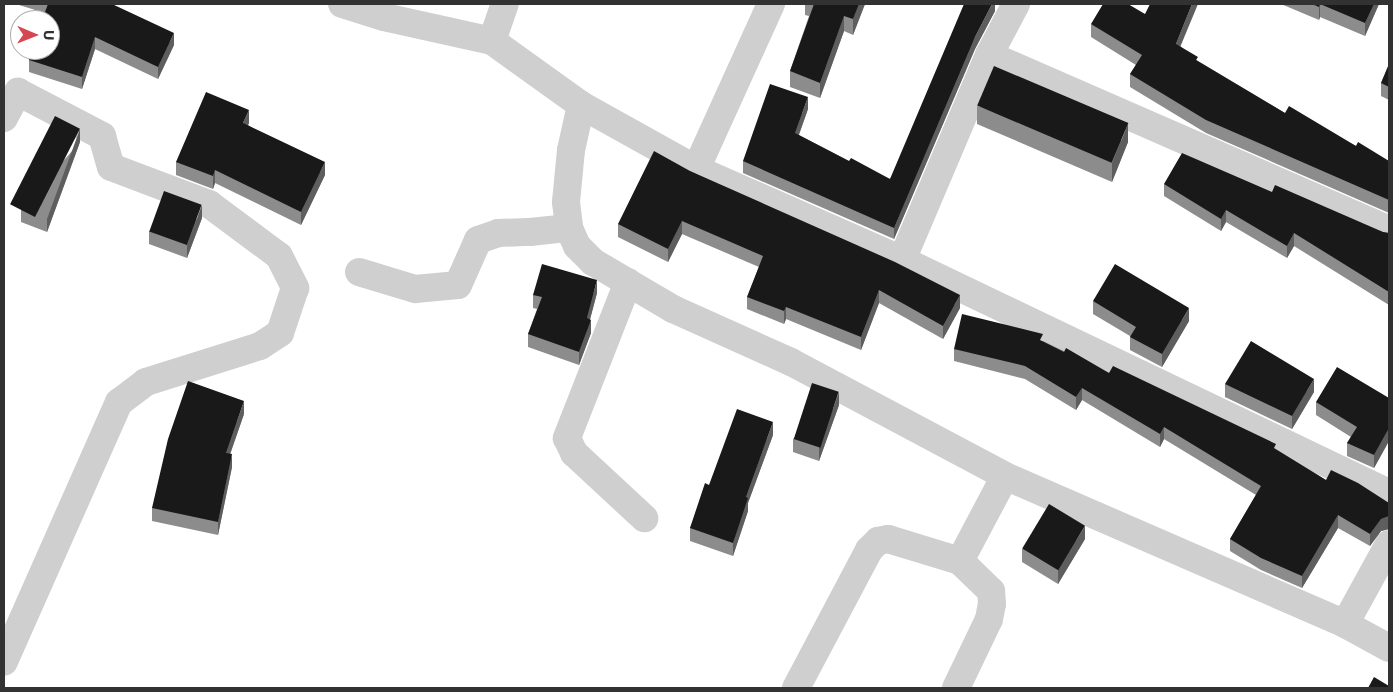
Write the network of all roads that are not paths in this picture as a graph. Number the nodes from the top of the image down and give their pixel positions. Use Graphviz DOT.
graph roads {
  1 [pos="342,4"];
  2 [pos="505,4"];
  3 [pos="772,4"];
  4 [pos="1016,4"];
  5 [pos="492,40"];
  6 [pos="989,56"];
  7 [pos="11,89"];
  8 [pos="581,105"];
  9 [pos="4,118"];
  10 [pos="696,169"];
  11 [pos="569,228"];
  12 [pos="1389,230"];
  13 [pos="902,260"];
  14 [pos="359,272"];
  15 [pos="628,282"];
  16 [pos="1005,476"];
  17 [pos="1389,493"];
  18 [pos="644,518"];
  19 [pos="1389,544"];
  20 [pos="960,561"];
  21 [pos="1345,624"];
  22 [pos="1389,648"];
  23 [pos="4,662"];
  24 [pos="796,688"];
  25 [pos="956,688"];
  1 -- 5 [label="street"];
  2 -- 5 [label="street"];
  3 -- 10 [label="street"];
  4 -- 6 [label="street"];
  5 -- 8 [label="street"];
  6 -- 12 [label="street"];
  6 -- 13 [label="street"];
  7 -- 9 [label="street"];
  7 -- 23 [label="street"];
  8 -- 10 [label="street"];
  8 -- 11 [label="street"];
  10 -- 13 [label="street"];
  11 -- 14 [label="street"];
  11 -- 15 [label="street"];
  13 -- 17 [label="street"];
  15 -- 16 [label="street"];
  15 -- 18 [label="street"];
  16 -- 20 [label="street"];
  16 -- 21 [label="street"];
  19 -- 21 [label="street"];
  20 -- 24 [label="street"];
  20 -- 25 [label="street"];
  21 -- 22 [label="street"];
}
